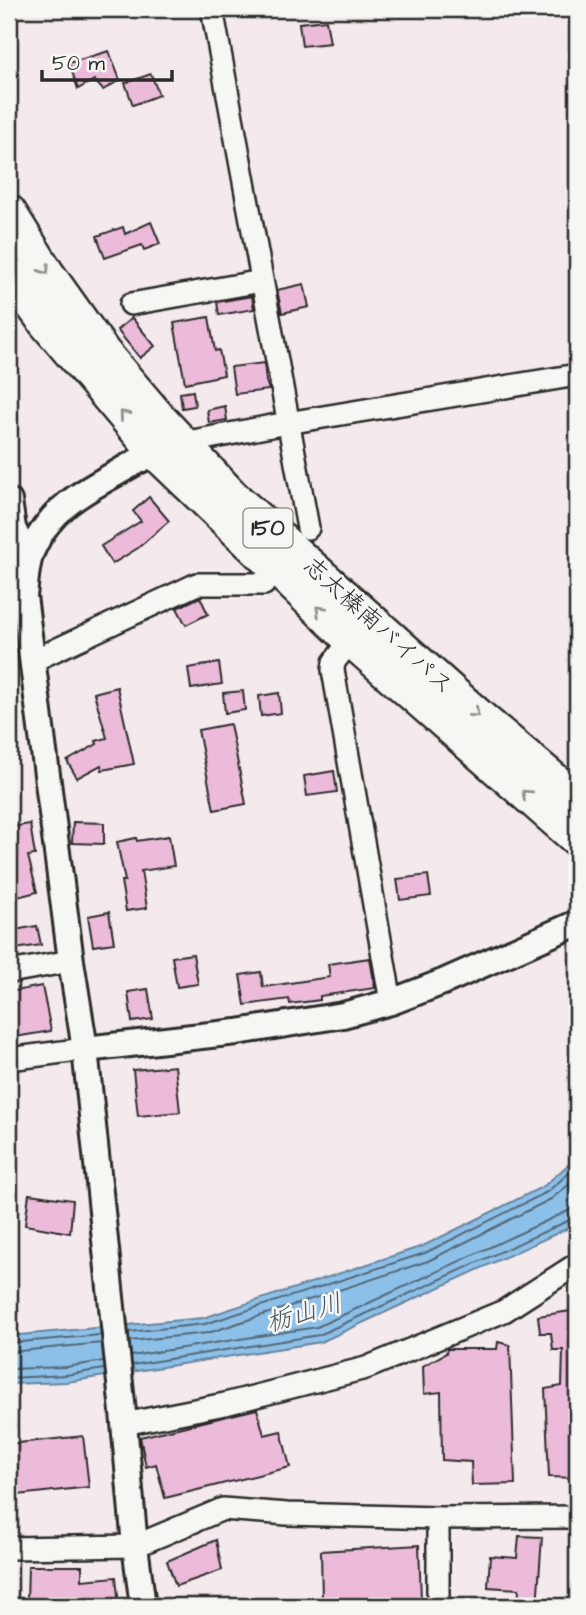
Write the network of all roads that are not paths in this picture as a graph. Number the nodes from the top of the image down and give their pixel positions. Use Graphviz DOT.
graph roads {
  1 [pos="212,9"];
  2 [pos="9,212"];
  3 [pos="9,273"];
  4 [pos="262,281"];
  5 [pos="131,304"];
  6 [pos="577,375"];
  7 [pos="287,423"];
  8 [pos="169,447"];
  9 [pos="9,501"];
  10 [pos="308,528"];
  11 [pos="21,550"];
  12 [pos="264,584"];
  13 [pos="351,640"];
  14 [pos="32,661"];
  15 [pos="577,799"];
  16 [pos="577,839"];
  17 [pos="577,923"];
  18 [pos="71,961"];
  19 [pos="9,972"];
  20 [pos="391,1002"];
  21 [pos="85,1049"];
  22 [pos="9,1059"];
  23 [pos="577,1264"];
  24 [pos="124,1418"];
  25 [pos="577,1517"];
  26 [pos="438,1518"];
  27 [pos="135,1546"];
  28 [pos="9,1548"];
  29 [pos="144,1606"];
  30 [pos="438,1606"];
  1 -- 4 [label="street"];
  2 -- 8 [label="highway, 志太榛南バイパス / 150, one-way"];
  8 -- 3 [label="highway, 志太榛南バイパス / 150, one-way"];
  4 -- 5 [label="street"];
  4 -- 7 [label="street"];
  6 -- 7 [label="street"];
  7 -- 8 [label="street"];
  7 -- 10 [label="street"];
  8 -- 11 [label="street"];
  13 -- 8 [label="highway, 志太榛南バイパス / 150, one-way"];
  8 -- 15 [label="highway, 志太榛南バイパス / 150, one-way"];
  9 -- 11 [label="street"];
  11 -- 14 [label="street"];
  12 -- 14 [label="street"];
  16 -- 13 [label="highway, 志太榛南バイパス / 150, one-way"];
  13 -- 20 [label="street"];
  14 -- 18 [label="street"];
  17 -- 20 [label="street"];
  18 -- 19 [label="street"];
  18 -- 21 [label="street"];
  20 -- 21 [label="street"];
  21 -- 22 [label="street"];
  21 -- 24 [label="street"];
  23 -- 24 [label="street"];
  24 -- 27 [label="street"];
  25 -- 26 [label="street"];
  26 -- 27 [label="street"];
  26 -- 30 [label="street"];
  27 -- 28 [label="street"];
  27 -- 29 [label="street"];
}
